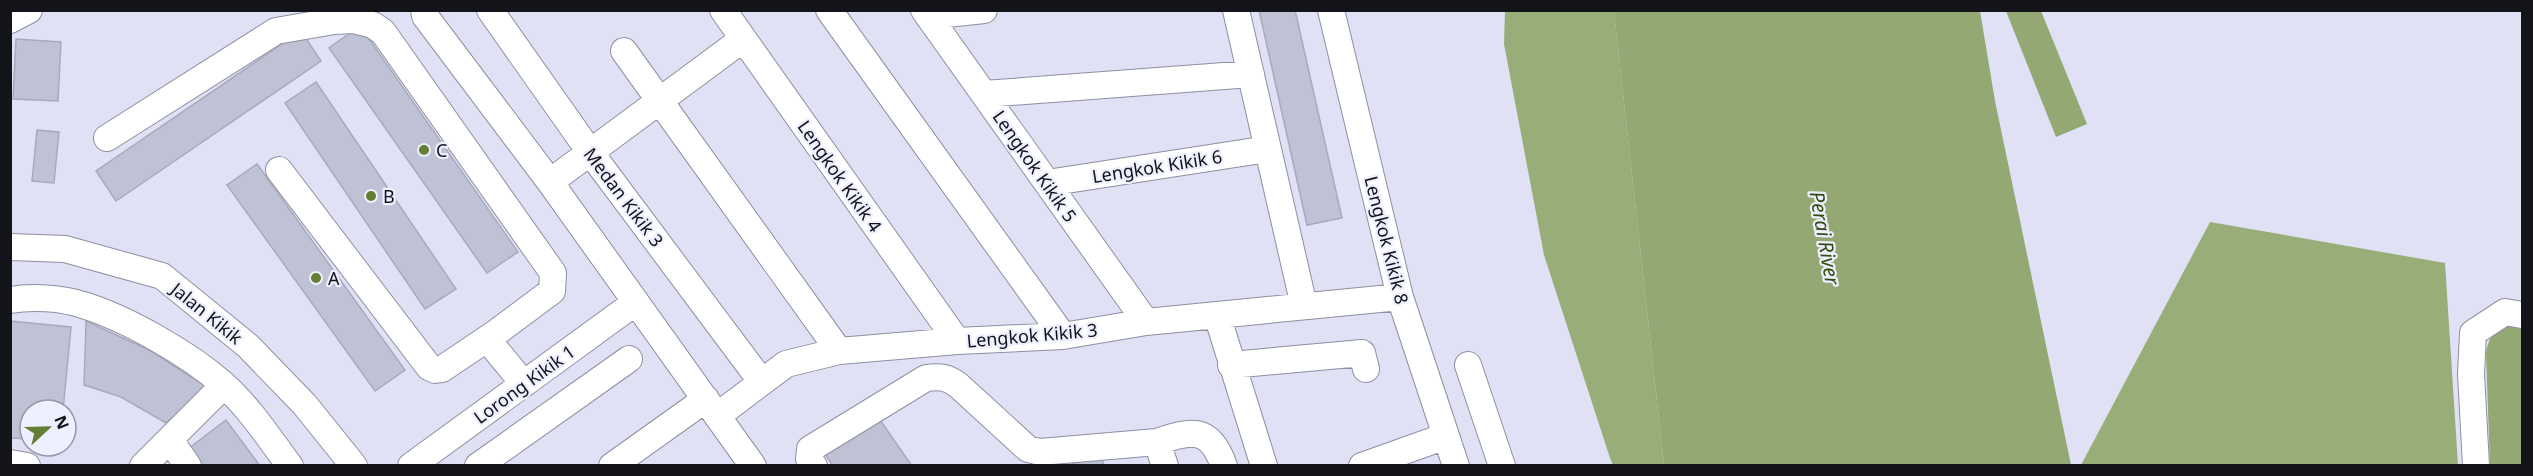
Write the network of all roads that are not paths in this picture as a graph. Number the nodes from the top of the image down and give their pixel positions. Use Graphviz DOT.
graph roads {
  1 [pos="29,10"];
  2 [pos="424,10"];
  3 [pos="490,10"];
  4 [pos="723,10"];
  5 [pos="830,10"];
  6 [pos="984,10"];
  7 [pos="1236,10"];
  8 [pos="1331,10"];
  9 [pos="926,13"];
  10 [pos="10,20"];
  11 [pos="743,39"];
  12 [pos="624,51"];
  13 [pos="1251,74"];
  14 [pos="984,94"];
  15 [pos="659,101"];
  16 [pos="107,138"];
  17 [pos="1268,149"];
  18 [pos="590,152"];
  19 [pos="279,170"];
  20 [pos="550,183"];
  21 [pos="1047,183"];
  22 [pos="10,247"];
  23 [pos="1400,297"];
  24 [pos="10,300"];
  25 [pos="636,302"];
  26 [pos="1304,306"];
  27 [pos="1217,315"];
  28 [pos="2523,315"];
  29 [pos="1146,322"];
  30 [pos="492,335"];
  31 [pos="1063,336"];
  32 [pos="957,341"];
  33 [pos="838,351"];
  34 [pos="629,359"];
  35 [pos="1232,365"];
  36 [pos="1468,365"];
  37 [pos="1366,369"];
  38 [pos="761,381"];
  39 [pos="525,383"];
  40 [pos="224,385"];
  41 [pos="712,407"];
  42 [pos="541,423"];
  43 [pos="1446,436"];
  44 [pos="170,440"];
  45 [pos="1161,454"];
  46 [pos="1127,455"];
  47 [pos="10,463"];
  48 [pos="747,463"];
  49 [pos="27,465"];
  50 [pos="143,465"];
  51 [pos="188,465"];
  52 [pos="290,465"];
  53 [pos="354,465"];
  54 [pos="411,465"];
  55 [pos="478,465"];
  56 [pos="612,465"];
  57 [pos="814,465"];
  58 [pos="1224,465"];
  59 [pos="1264,465"];
  60 [pos="1362,465"];
  61 [pos="1456,465"];
  62 [pos="1502,465"];
  63 [pos="2476,465"];
  1 -- 10 [label="street"];
  2 -- 20 [label="street"];
  3 -- 18 [label="street, Medan Kikik 3"];
  4 -- 11 [label="street, Lengkok Kikik 4"];
  5 -- 31 [label="street"];
  6 -- 9 [label="street"];
  7 -- 13 [label="street"];
  8 -- 23 [label="street, Lengkok Kikik 8"];
  9 -- 14 [label="street, Lengkok Kikik 5"];
  11 -- 15 [label="street"];
  11 -- 32 [label="street, Lengkok Kikik 4"];
  12 -- 15 [label="street"];
  13 -- 14 [label="street"];
  13 -- 17 [label="street"];
  14 -- 21 [label="street, Lengkok Kikik 5"];
  15 -- 18 [label="street"];
  15 -- 33 [label="street"];
  16 -- 30 [label="street"];
  17 -- 21 [label="street, Lengkok Kikik 6"];
  17 -- 26 [label="street"];
  18 -- 20 [label="street"];
  18 -- 38 [label="street, Medan Kikik 3"];
  19 -- 30 [label="street"];
  20 -- 25 [label="street"];
  21 -- 29 [label="street, Lengkok Kikik 5"];
  22 -- 53 [label="street, Jalan Kikik"];
  23 -- 26 [label="street, Lengkok Kikik 3"];
  23 -- 43 [label="street, Lengkok Kikik 8"];
  24 -- 40 [label="street"];
  25 -- 39 [label="street, Lorong Kikik 1"];
  25 -- 41 [label="street"];
  26 -- 27 [label="street, Lengkok Kikik 3"];
  27 -- 29 [label="street, Lengkok Kikik 3"];
  27 -- 35 [label="street"];
  28 -- 63 [label="street"];
  29 -- 31 [label="street, Lengkok Kikik 3"];
  30 -- 39 [label="street"];
  31 -- 32 [label="street, Lengkok Kikik 3"];
  32 -- 33 [label="street, Lengkok Kikik 3"];
  33 -- 38 [label="street, Lengkok Kikik 3"];
  34 -- 42 [label="street"];
  35 -- 37 [label="street"];
  35 -- 59 [label="street"];
  36 -- 62 [label="street"];
  38 -- 41 [label="street, Lengkok Kikik 3"];
  39 -- 42 [label="street"];
  39 -- 54 [label="street, Lorong Kikik 1"];
  40 -- 44 [label="street"];
  40 -- 52 [label="street"];
  41 -- 48 [label="street"];
  41 -- 56 [label="street, Lengkok Kikik 3"];
  42 -- 55 [label="street"];
  43 -- 60 [label="street"];
  43 -- 61 [label="street, Lengkok Kikik 8"];
  44 -- 50 [label="street"];
  44 -- 51 [label="street"];
  45 -- 46 [label="street"];
  45 -- 58 [label="street"];
  46 -- 57 [label="street"];
  47 -- 49 [label="street"];
}
